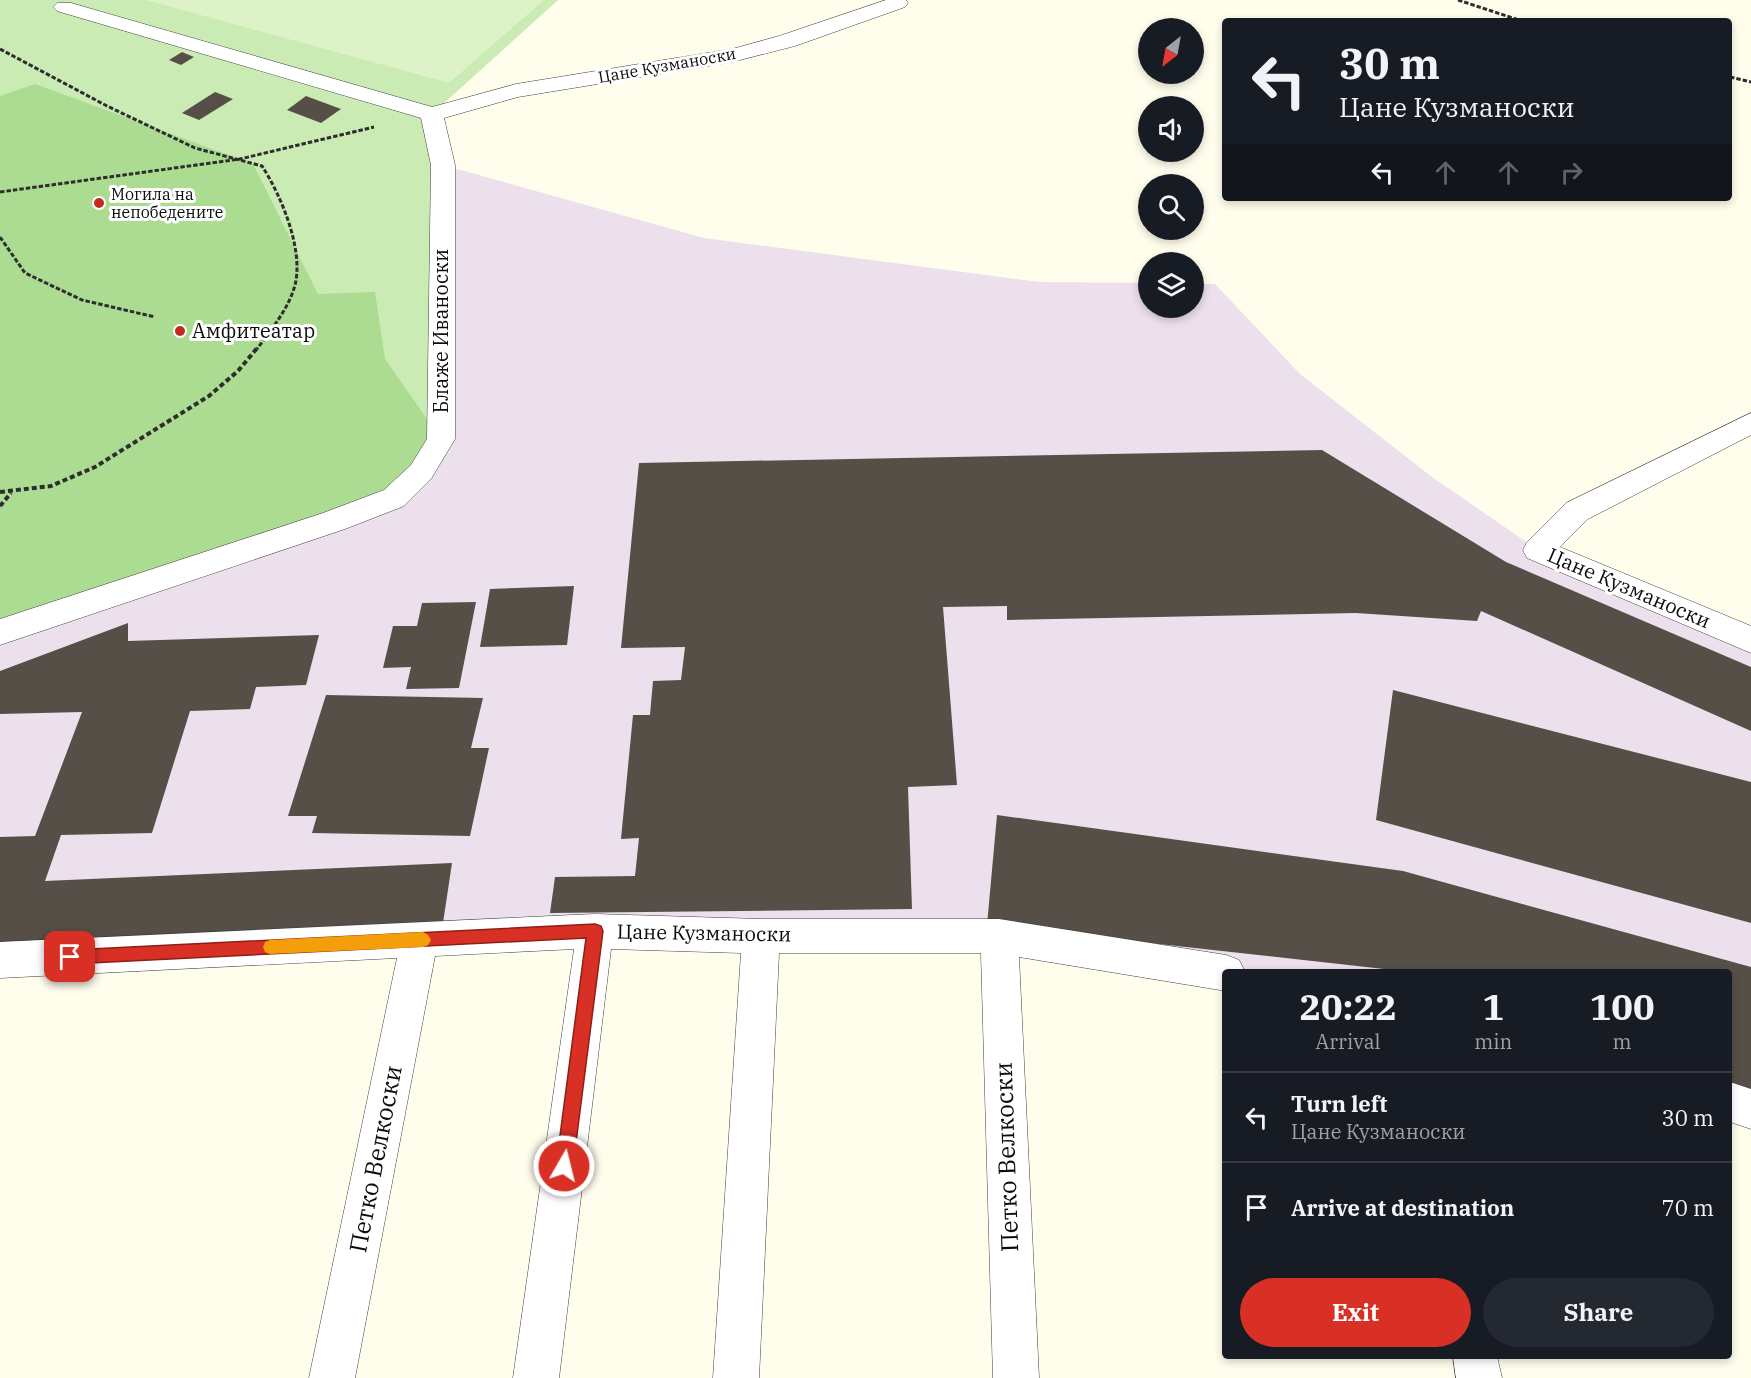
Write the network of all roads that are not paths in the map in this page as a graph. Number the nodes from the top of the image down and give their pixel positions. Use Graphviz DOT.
graph roads {
  1 [pos="898,3"];
  2 [pos="64,7"];
  3 [pos="432,114"];
  4 [pos="1751,423"];
  5 [pos="0,632"];
  6 [pos="1751,640"];
  7 [pos="595,931"];
  8 [pos="761,936"];
  9 [pos="999,936"];
  10 [pos="419,940"];
  11 [pos="0,960"];
  12 [pos="1222,972"];
  13 [pos="1732,1103"];
  14 [pos="1751,1109"];
  15 [pos="1476,1359"];
  16 [pos="333,1378"];
  17 [pos="536,1378"];
  18 [pos="736,1378"];
  19 [pos="1016,1378"];
  20 [pos="1479,1378"];
  1 -- 3 [label="street, Цане Кузманоски"];
  2 -- 3 [label="street"];
  3 -- 5 [label="street, Блаже Иваноски"];
  4 -- 6 [label="street, Цане Кузманоски"];
  7 -- 8 [label="street, Цане Кузманоски"];
  7 -- 10 [label="street, Цане Кузманоски"];
  7 -- 17 [label="street"];
  8 -- 9 [label="street, Цане Кузманоски"];
  8 -- 18 [label="street"];
  9 -- 12 [label="street, Цане Кузманоски"];
  9 -- 19 [label="street, Петко Велкоски"];
  10 -- 11 [label="street, Цане Кузманоски"];
  10 -- 16 [label="street, Петко Велкоски"];
  13 -- 14 [label="street"];
  15 -- 20 [label="street"];
}
